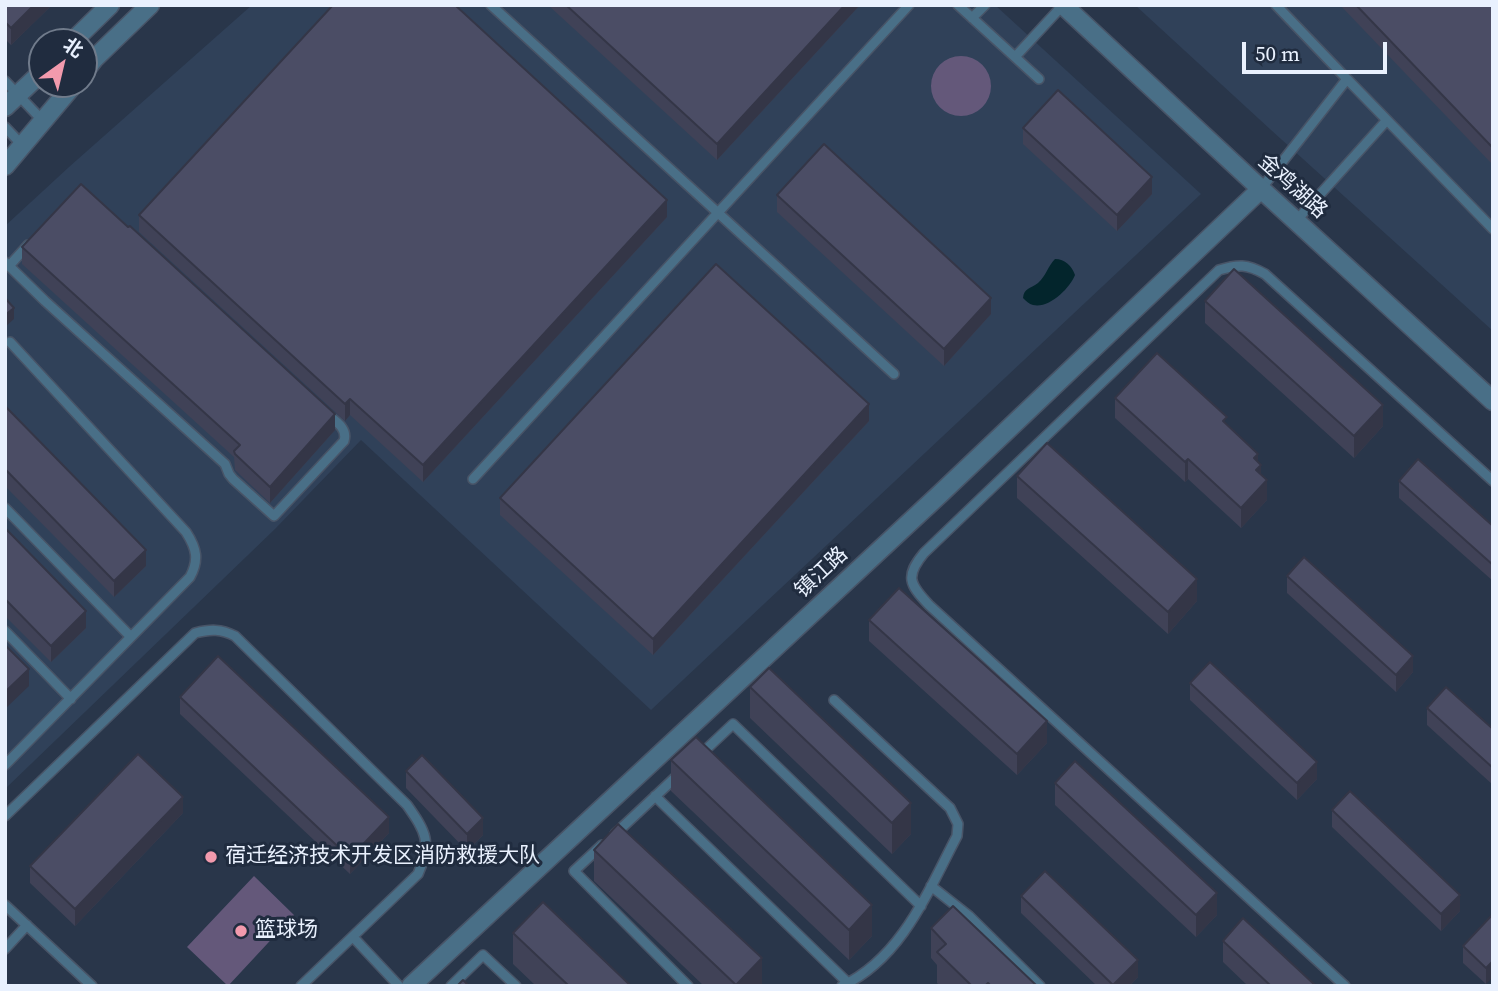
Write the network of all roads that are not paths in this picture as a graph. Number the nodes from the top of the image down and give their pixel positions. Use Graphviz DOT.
graph roads {
  1 [pos="110,5"];
  2 [pos="150,5"];
  3 [pos="161,5"];
  4 [pos="491,5"];
  5 [pos="909,5"];
  6 [pos="958,5"];
  7 [pos="985,5"];
  8 [pos="1063,5"];
  9 [pos="1276,5"];
  10 [pos="972,18"];
  11 [pos="86,28"];
  12 [pos="98,56"];
  13 [pos="1015,57"];
  14 [pos="98,58"];
  15 [pos="1039,79"];
  16 [pos="1348,79"];
  17 [pos="5,81"];
  18 [pos="28,86"];
  19 [pos="62,98"];
  20 [pos="12,101"];
  21 [pos="1387,120"];
  22 [pos="43,121"];
  23 [pos="5,127"];
  24 [pos="23,146"];
  25 [pos="5,166"];
  26 [pos="1261,189"];
  27 [pos="718,213"];
  28 [pos="1296,221"];
  29 [pos="1493,229"];
  30 [pos="36,237"];
  31 [pos="7,264"];
  32 [pos="10,342"];
  33 [pos="894,374"];
  34 [pos="1493,401"];
  35 [pos="321,408"];
  36 [pos="473,479"];
  37 [pos="1493,481"];
  38 [pos="5,508"];
  39 [pos="5,631"];
  40 [pos="131,637"];
  41 [pos="71,699"];
  42 [pos="834,700"];
  43 [pos="694,760"];
  44 [pos="5,765"];
  45 [pos="685,769"];
  46 [pos="655,796"];
  47 [pos="5,816"];
  48 [pos="931,886"];
  49 [pos="5,905"];
  50 [pos="921,906"];
  51 [pos="27,925"];
  52 [pos="353,937"];
  53 [pos="5,949"];
  54 [pos="845,984"];
  55 [pos="92,986"];
  56 [pos="301,986"];
  57 [pos="399,986"];
  58 [pos="411,986"];
  59 [pos="451,986"];
  60 [pos="516,986"];
  61 [pos="688,986"];
  62 [pos="1040,986"];
  63 [pos="1345,986"];
  1 -- 11 [label="street"];
  2 -- 12 [label="street"];
  3 -- 14 [label="street"];
  4 -- 27 [label="lane"];
  5 -- 27 [label="lane"];
  6 -- 10 [label="lane"];
  7 -- 10 [label="lane"];
  8 -- 13 [label="lane"];
  8 -- 26 [label="street, 金鸡湖路"];
  9 -- 16 [label="lane"];
  10 -- 13 [label="lane"];
  13 -- 15 [label="lane"];
  16 -- 21 [label="lane"];
  16 -- 26 [label="lane"];
  17 -- 20 [label="lane"];
  18 -- 20 [label="street"];
  19 -- 22 [label="street"];
  20 -- 22 [label="lane"];
  21 -- 28 [label="lane"];
  21 -- 29 [label="lane"];
  22 -- 24 [label="street"];
  23 -- 24 [label="lane"];
  24 -- 25 [label="street"];
  26 -- 28 [label="street, 金鸡湖路"];
  26 -- 58 [label="street, 镇江路"];
  27 -- 33 [label="lane"];
  27 -- 36 [label="lane"];
  28 -- 34 [label="street, 金鸡湖路"];
  30 -- 31 [label="lane"];
  31 -- 35 [label="lane"];
  32 -- 40 [label="lane"];
  37 -- 63 [label="lane"];
  38 -- 40 [label="lane"];
  39 -- 41 [label="lane"];
  40 -- 41 [label="lane"];
  41 -- 44 [label="lane"];
  42 -- 48 [label="lane"];
  43 -- 50 [label="lane"];
  45 -- 46 [label="lane"];
  46 -- 54 [label="lane"];
  46 -- 61 [label="lane"];
  47 -- 52 [label="lane"];
  48 -- 50 [label="lane"];
  48 -- 62 [label="lane"];
  49 -- 51 [label="lane"];
  50 -- 54 [label="lane"];
  51 -- 53 [label="lane"];
  51 -- 55 [label="lane"];
  52 -- 56 [label="lane"];
  52 -- 57 [label="lane"];
  59 -- 60 [label="lane"];
}
